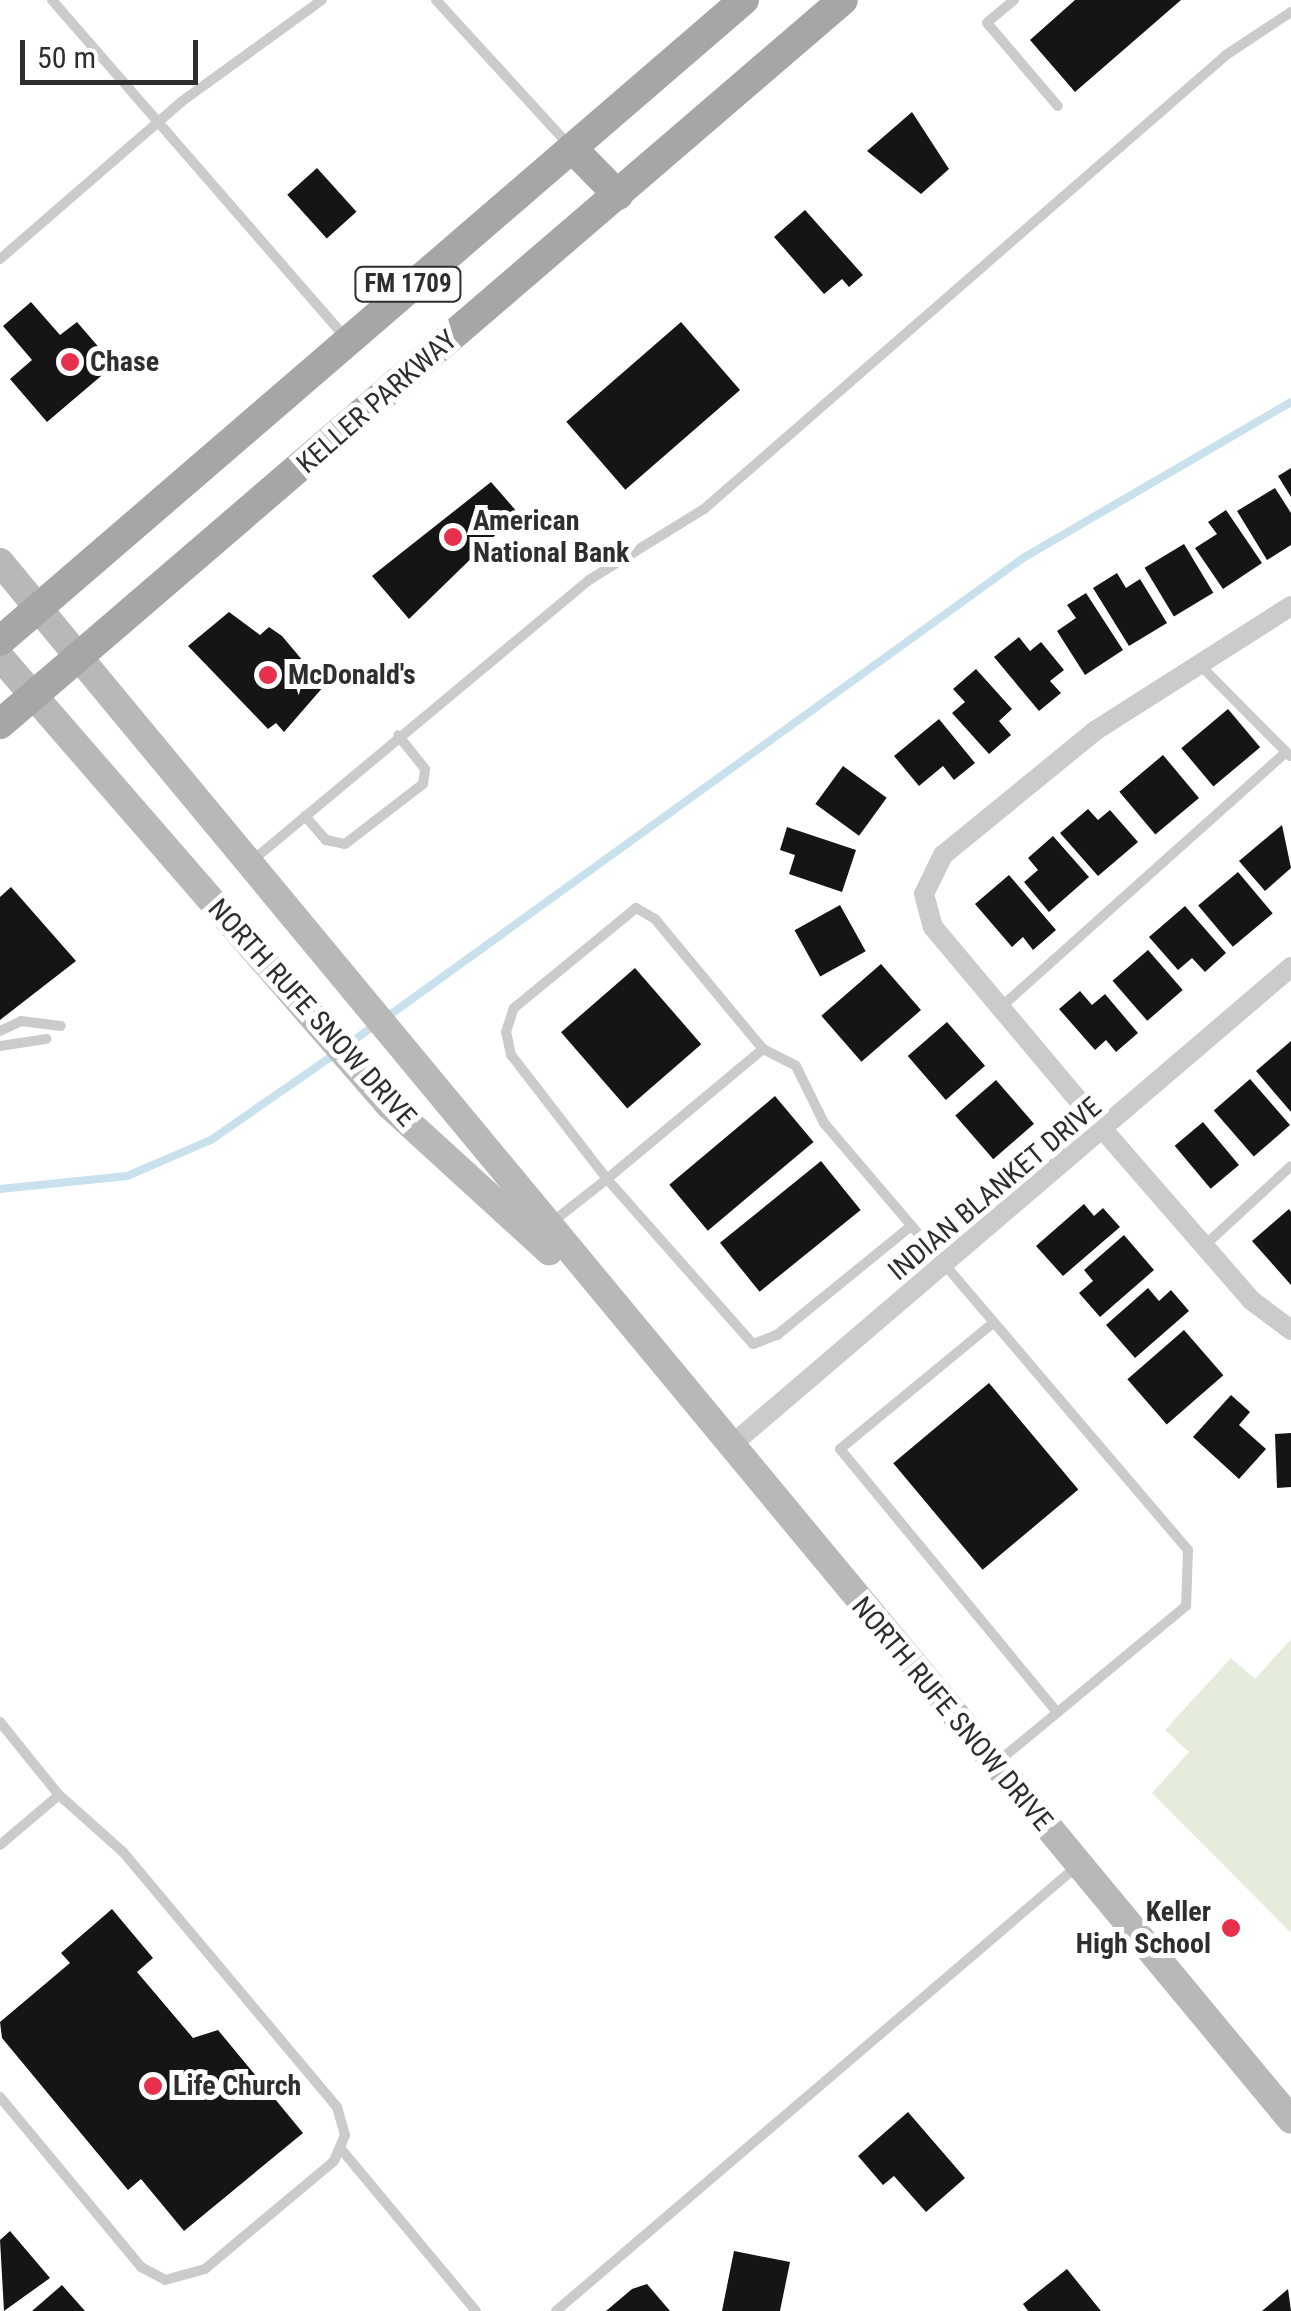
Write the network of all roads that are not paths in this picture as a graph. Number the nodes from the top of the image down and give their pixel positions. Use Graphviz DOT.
graph roads {
  1 [pos="52,0"];
  2 [pos="322,0"];
  3 [pos="436,0"];
  4 [pos="744,0"];
  5 [pos="842,0"];
  6 [pos="1010,1"];
  7 [pos="1291,12"];
  8 [pos="1058,106"];
  9 [pos="158,122"];
  10 [pos="572,148"];
  11 [pos="618,195"];
  12 [pos="0,259"];
  13 [pos="346,339"];
  14 [pos="0,562"];
  15 [pos="1291,606"];
  16 [pos="36,610"];
  17 [pos="0,641"];
  18 [pos="0,657"];
  19 [pos="76,659"];
  20 [pos="1199,663"];
  21 [pos="32,696"];
  22 [pos="0,724"];
  23 [pos="398,735"];
  24 [pos="1288,754"];
  25 [pos="304,816"];
  26 [pos="246,866"];
  27 [pos="209,897"];
  28 [pos="1291,967"];
  29 [pos="1000,1007"];
  30 [pos="61,1026"];
  31 [pos="0,1031"];
  32 [pos="46,1040"];
  33 [pos="0,1046"];
  34 [pos="762,1049"];
  35 [pos="1106,1134"];
  36 [pos="1291,1166"];
  37 [pos="607,1180"];
  38 [pos="546,1226"];
  39 [pos="910,1227"];
  40 [pos="1204,1246"];
  41 [pos="946,1268"];
  42 [pos="613,1308"];
  43 [pos="993,1323"];
  44 [pos="1291,1330"];
  45 [pos="729,1447"];
  46 [pos="1057,1712"];
  47 [pos="0,1722"];
  48 [pos="995,1764"];
  49 [pos="58,1794"];
  50 [pos="0,1846"];
  51 [pos="1079,1864"];
  52 [pos="0,2097"];
  53 [pos="1291,2120"];
  54 [pos="341,2149"];
  55 [pos="476,2311"];
  56 [pos="556,2311"];
  1 -- 9 [label="lane"];
  2 -- 9 [label="lane"];
  3 -- 10 [label="lane"];
  4 -- 10 [label="main road, FM 1709"];
  5 -- 11 [label="main road, KELLER PARKWAY / FM 1709"];
  6 -- 8 [label="lane"];
  7 -- 23 [label="lane"];
  9 -- 12 [label="lane"];
  9 -- 13 [label="lane"];
  10 -- 11 [label="main road"];
  10 -- 13 [label="main road, FM 1709"];
  11 -- 19 [label="main road, KELLER PARKWAY / FM 1709"];
  13 -- 16 [label="main road, FM 1709"];
  14 -- 16 [label="main road, NORTH RUFE SNOW DRIVE"];
  15 -- 20 [label="street"];
  16 -- 17 [label="main road, FM 1709"];
  16 -- 19 [label="main road, NORTH RUFE SNOW DRIVE"];
  18 -- 21 [label="main road, NORTH RUFE SNOW DRIVE"];
  19 -- 21 [label="main road, KELLER PARKWAY / FM 1709"];
  19 -- 26 [label="main road, NORTH RUFE SNOW DRIVE"];
  20 -- 24 [label="lane"];
  20 -- 29 [label="street"];
  21 -- 22 [label="main road, KELLER PARKWAY / FM 1709"];
  21 -- 27 [label="main road, NORTH RUFE SNOW DRIVE"];
  23 -- 25 [label="lane"];
  23 -- 25 [label="lane"];
  24 -- 29 [label="lane"];
  25 -- 26 [label="lane"];
  26 -- 27 [label="main road"];
  26 -- 38 [label="main road, NORTH RUFE SNOW DRIVE"];
  27 -- 42 [label="main road, NORTH RUFE SNOW DRIVE"];
  28 -- 35 [label="street, INDIAN BLANKET DRIVE"];
  29 -- 35 [label="street"];
  30 -- 31 [label="lane"];
  32 -- 33 [label="lane"];
  34 -- 37 [label="lane"];
  34 -- 37 [label="lane"];
  34 -- 39 [label="lane"];
  35 -- 40 [label="street"];
  35 -- 41 [label="street, INDIAN BLANKET DRIVE"];
  36 -- 40 [label="lane"];
  37 -- 38 [label="lane"];
  37 -- 39 [label="lane"];
  38 -- 42 [label="main road, NORTH RUFE SNOW DRIVE"];
  39 -- 41 [label="lane"];
  40 -- 44 [label="street"];
  41 -- 43 [label="lane"];
  41 -- 45 [label="street, INDIAN BLANKET DRIVE"];
  42 -- 45 [label="main road, NORTH RUFE SNOW DRIVE"];
  43 -- 46 [label="lane"];
  43 -- 46 [label="lane"];
  45 -- 48 [label="main road, NORTH RUFE SNOW DRIVE"];
  46 -- 48 [label="lane"];
  47 -- 49 [label="lane"];
  48 -- 51 [label="main road, NORTH RUFE SNOW DRIVE"];
  49 -- 50 [label="lane"];
  49 -- 54 [label="lane"];
  51 -- 53 [label="main road, NORTH RUFE SNOW DRIVE"];
  51 -- 56 [label="lane"];
  52 -- 54 [label="lane"];
  54 -- 55 [label="lane"];
}
